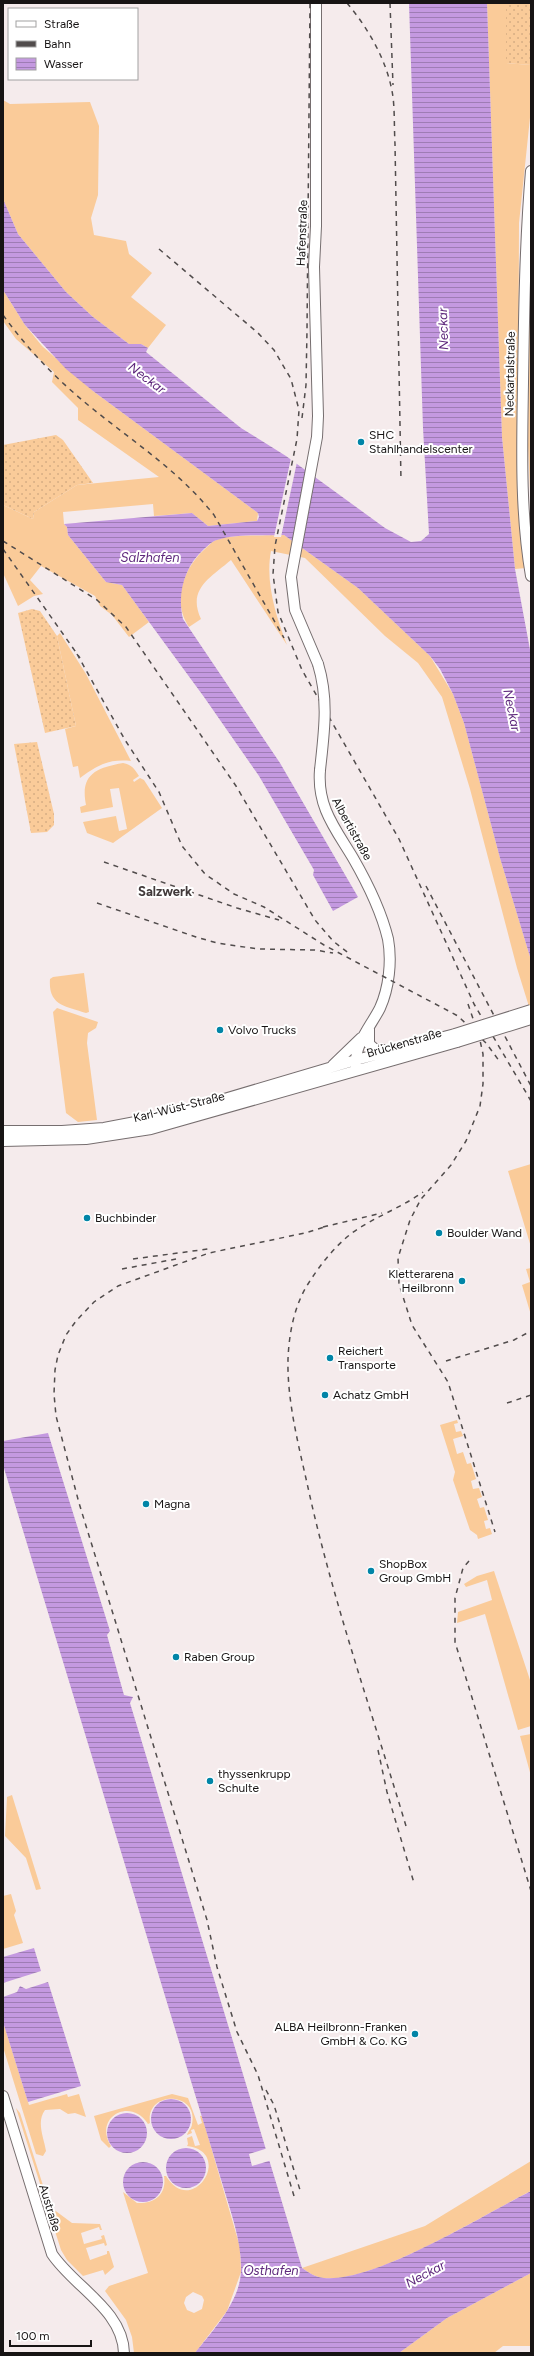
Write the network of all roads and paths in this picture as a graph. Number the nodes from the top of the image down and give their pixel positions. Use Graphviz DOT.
graph roads {
  1 [pos="316,3"];
  2 [pos="531,171"];
  3 [pos="296,548"];
  4 [pos="531,576"];
  5 [pos="531,1010"];
  6 [pos="531,1019"];
  7 [pos="370,1025"];
  8 [pos="364,1036"];
  9 [pos="456,1038"];
  10 [pos="392,1050"];
  11 [pos="356,1065"];
  12 [pos="327,1068"];
  13 [pos="3,1131"];
  14 [pos="3,1141"];
  15 [pos="3,2096"];
  16 [pos="3,2117"];
  17 [pos="15,2136"];
  18 [pos="124,2353"];
  1 -- 3 [label="main road, Hafenstraße"];
  2 -- 4 [label="main road, Neckartalstraße"];
  3 -- 7 [label="main road, Albertistraße, bridge"];
  5 -- 9 [label="main road, bridge"];
  6 -- 9 [label="main road, bridge"];
  7 -- 8 [label="main road, Albertistraße"];
  7 -- 10 [label="main road"];
  8 -- 11 [label="main road, Albertistraße"];
  8 -- 12 [label="main road"];
  9 -- 10 [label="main road, Brückenstraße"];
  9 -- 11 [label="main road, Brückenstraße"];
  10 -- 11 [label="main road, Brückenstraße"];
  11 -- 12 [label="main road, Karl-Wüst-Straße"];
  11 -- 14 [label="main road, Karl-Wüst-Straße"];
  12 -- 13 [label="main road, Karl-Wüst-Straße"];
  15 -- 17 [label="main road, Austraße"];
  16 -- 17 [label="main road"];
  17 -- 18 [label="main road, Austraße"];
}
